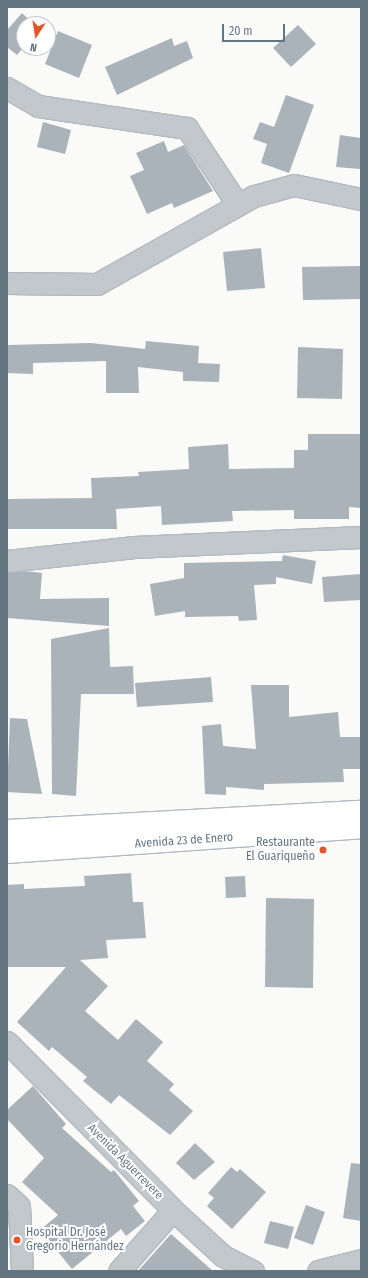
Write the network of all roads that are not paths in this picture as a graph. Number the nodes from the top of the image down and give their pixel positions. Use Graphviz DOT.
graph roads {
  1 [pos="7,88"];
  2 [pos="361,199"];
  3 [pos="238,205"];
  4 [pos="7,283"];
  5 [pos="361,537"];
  6 [pos="7,561"];
  7 [pos="361,812"];
  8 [pos="361,827"];
  9 [pos="7,831"];
  10 [pos="7,852"];
  11 [pos="7,1042"];
  12 [pos="7,1195"];
  13 [pos="173,1210"];
  14 [pos="361,1260"];
  15 [pos="22,1271"];
  16 [pos="119,1271"];
  17 [pos="252,1271"];
  18 [pos="318,1271"];
  1 -- 3 [label="street"];
  2 -- 3 [label="street"];
  3 -- 4 [label="street"];
  5 -- 6 [label="street"];
  7 -- 9 [label="main road, Avenida 23 de Enero"];
  8 -- 10 [label="main road, Avenida 23 de Enero"];
  11 -- 13 [label="street, Avenida Aguerrevere"];
  12 -- 15 [label="street"];
  13 -- 16 [label="street"];
  13 -- 17 [label="street, Avenida Aguerrevere"];
  14 -- 18 [label="street"];
}
